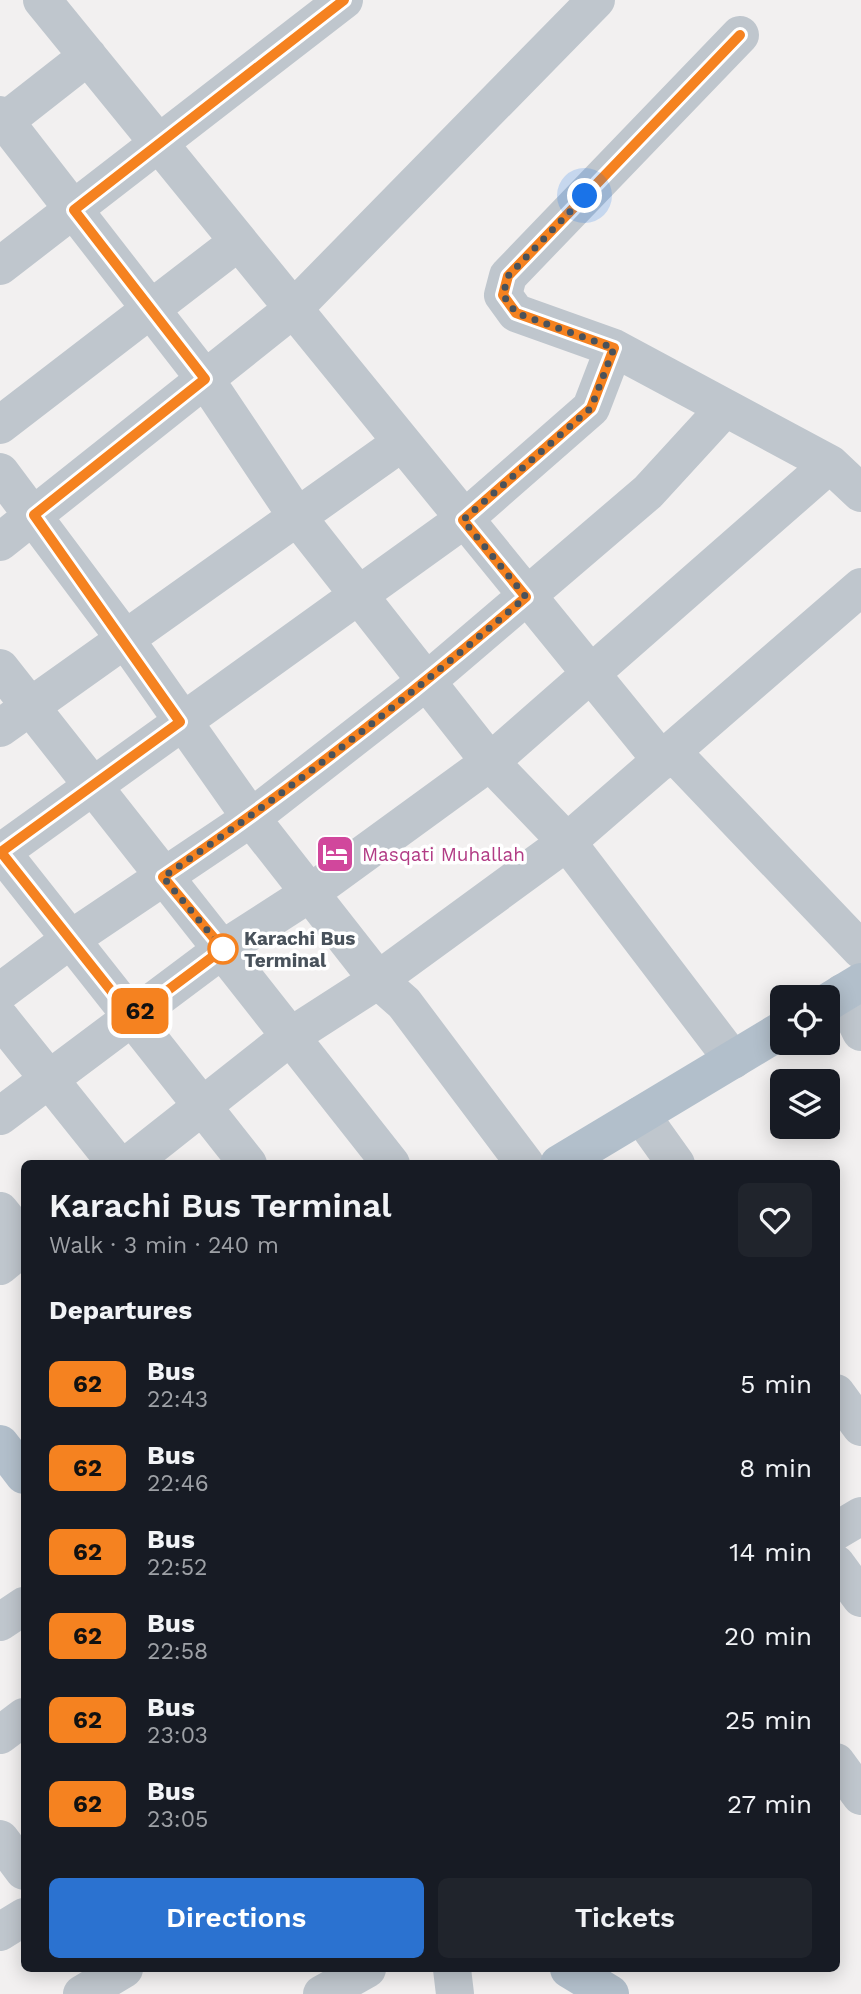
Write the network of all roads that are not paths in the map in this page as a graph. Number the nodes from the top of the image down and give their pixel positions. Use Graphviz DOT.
graph roads {
  1 [pos="42,0"];
  2 [pos="344,0"];
  3 [pos="596,0"];
  4 [pos="740,35"];
  5 [pos="88,56"];
  6 [pos="2,120"];
  7 [pos="160,145"];
  8 [pos="74,210"];
  9 [pos="238,242"];
  10 [pos="0,266"];
  11 [pos="150,309"];
  12 [pos="293,309"];
  13 [pos="614,348"];
  14 [pos="205,379"];
  15 [pos="725,408"];
  16 [pos="0,425"];
  17 [pos="401,443"];
  18 [pos="830,464"];
  19 [pos="0,472"];
  20 [pos="861,493"];
  21 [pos="34,515"];
  22 [pos="298,518"];
  23 [pos="463,520"];
  24 [pos="0,542"];
  25 [pos="861,587"];
  26 [pos="360,597"];
  27 [pos="526,597"];
  28 [pos="125,639"];
  29 [pos="0,668"];
  30 [pos="589,674"];
  31 [pos="428,680"];
  32 [pos="15,717"];
  33 [pos="180,722"];
  34 [pos="667,757"];
  35 [pos="489,762"];
  36 [pos="93,786"];
  37 [pos="251,818"];
  38 [pos="568,842"];
  39 [pos="0,851"];
  40 [pos="163,877"];
  41 [pos="310,893"];
  42 [pos="71,939"];
  43 [pos="223,949"];
  44 [pos="861,950"];
  45 [pos="378,980"];
  46 [pos="0,992"];
  47 [pos="844,992"];
  48 [pos="132,1017"];
  49 [pos="0,1018"];
  50 [pos="861,1032"];
  51 [pos="290,1036"];
  52 [pos="770,1037"];
  53 [pos="733,1060"];
  54 [pos="49,1079"];
  55 [pos="202,1106"];
  56 [pos="641,1115"];
  57 [pos="0,1116"];
  58 [pos="114,1160"];
  59 [pos="134,1160"];
  60 [pos="245,1160"];
  61 [pos="388,1160"];
  62 [pos="522,1160"];
  63 [pos="566,1160"];
  64 [pos="673,1160"];
  65 [pos="0,1211"];
  66 [pos="21,1240"];
  67 [pos="21,1247"];
  68 [pos="0,1266"];
  69 [pos="840,1398"];
  70 [pos="861,1427"];
  71 [pos="861,1516"];
  72 [pos="840,1529"];
  73 [pos="840,1569"];
  74 [pos="861,1598"];
  75 [pos="21,1608"];
  76 [pos="0,1622"];
  77 [pos="21,1719"];
  78 [pos="0,1735"];
  79 [pos="840,1767"];
  80 [pos="861,1796"];
  81 [pos="0,1839"];
  82 [pos="21,1867"];
  83 [pos="21,1919"];
  84 [pos="0,1932"];
  85 [pos="362,1972"];
  86 [pos="453,1972"];
  87 [pos="574,1972"];
  88 [pos="322,1994"];
  89 [pos="455,1994"];
  90 [pos="610,1994"];
  1 -- 5 [label="street"];
  2 -- 7 [label="street"];
  3 -- 12 [label="street"];
  4 -- 13 [label="street"];
  5 -- 6 [label="street"];
  5 -- 7 [label="street"];
  6 -- 8 [label="street"];
  7 -- 8 [label="street"];
  7 -- 9 [label="street"];
  8 -- 10 [label="street"];
  8 -- 11 [label="street"];
  9 -- 11 [label="street"];
  9 -- 12 [label="street"];
  11 -- 14 [label="street"];
  11 -- 16 [label="street"];
  12 -- 14 [label="street"];
  12 -- 17 [label="street"];
  13 -- 15 [label="street"];
  13 -- 23 [label="street"];
  14 -- 21 [label="street"];
  14 -- 22 [label="street"];
  15 -- 18 [label="street"];
  15 -- 27 [label="street"];
  17 -- 22 [label="street"];
  17 -- 23 [label="street"];
  18 -- 20 [label="street"];
  18 -- 30 [label="street"];
  19 -- 21 [label="street"];
  21 -- 24 [label="street"];
  21 -- 28 [label="street"];
  22 -- 26 [label="street"];
  22 -- 28 [label="street"];
  23 -- 26 [label="street"];
  23 -- 27 [label="street"];
  25 -- 34 [label="street"];
  26 -- 31 [label="street"];
  26 -- 33 [label="street"];
  27 -- 30 [label="street"];
  27 -- 31 [label="street"];
  28 -- 32 [label="street"];
  28 -- 33 [label="street"];
  29 -- 32 [label="street"];
  30 -- 34 [label="street"];
  30 -- 35 [label="street"];
  31 -- 35 [label="street"];
  31 -- 37 [label="street"];
  32 -- 36 [label="street"];
  33 -- 36 [label="street"];
  33 -- 37 [label="street"];
  34 -- 38 [label="street"];
  34 -- 44 [label="street"];
  35 -- 38 [label="street"];
  35 -- 41 [label="street"];
  36 -- 39 [label="street"];
  36 -- 40 [label="street"];
  37 -- 40 [label="street"];
  37 -- 41 [label="street"];
  38 -- 45 [label="street"];
  38 -- 53 [label="street"];
  39 -- 42 [label="street"];
  40 -- 42 [label="street"];
  40 -- 43 [label="street"];
  41 -- 43 [label="street"];
  41 -- 45 [label="street"];
  42 -- 46 [label="street"];
  42 -- 48 [label="street"];
  43 -- 48 [label="street"];
  43 -- 51 [label="street"];
  45 -- 51 [label="street"];
  45 -- 62 [label="street"];
  47 -- 50 [label="street"];
  48 -- 54 [label="street"];
  48 -- 55 [label="street"];
  49 -- 54 [label="street"];
  51 -- 55 [label="street"];
  51 -- 61 [label="street"];
  52 -- 53 [label="main road"];
  53 -- 56 [label="main road"];
  54 -- 57 [label="street"];
  54 -- 58 [label="street"];
  55 -- 59 [label="street"];
  55 -- 60 [label="street"];
  56 -- 63 [label="main road"];
  56 -- 64 [label="street"];
  65 -- 66 [label="street"];
  67 -- 68 [label="street"];
  69 -- 70 [label="street"];
  71 -- 72 [label="street"];
  73 -- 74 [label="street"];
  75 -- 76 [label="street"];
  77 -- 78 [label="street"];
  79 -- 80 [label="street"];
  81 -- 82 [label="street"];
  83 -- 84 [label="street"];
  85 -- 88 [label="street"];
  86 -- 89 [label="street"];
  87 -- 90 [label="main road"];
}
